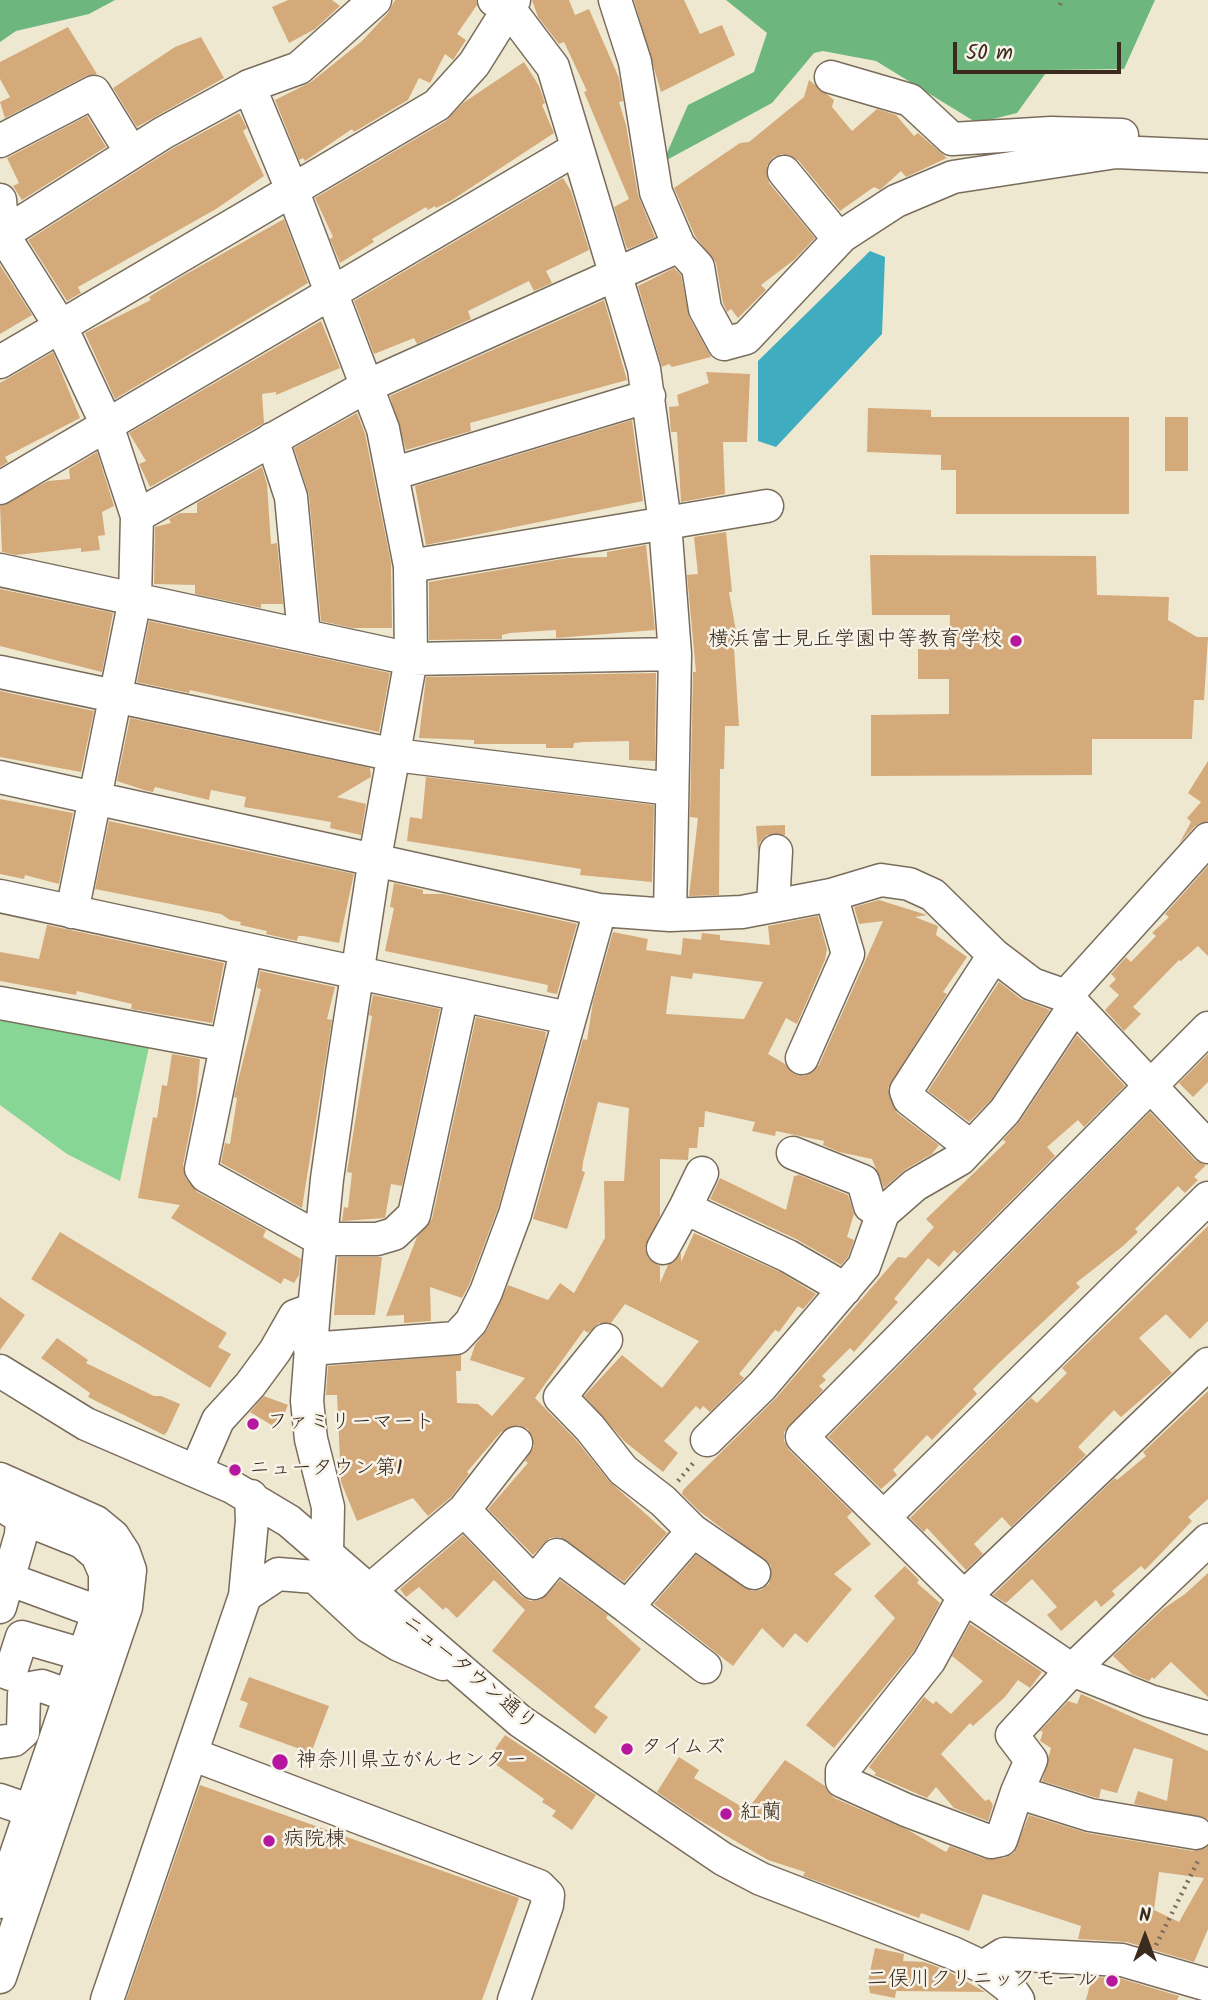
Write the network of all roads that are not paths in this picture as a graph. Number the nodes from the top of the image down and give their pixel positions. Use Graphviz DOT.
graph roads {
  1 [pos="375,0"];
  2 [pos="615,0"];
  3 [pos="506,3"];
  4 [pos="831,77"];
  5 [pos="249,86"];
  6 [pos="0,141"];
  7 [pos="576,149"];
  8 [pos="131,152"];
  9 [pos="1208,154"];
  10 [pos="784,172"];
  11 [pos="293,192"];
  12 [pos="0,200"];
  13 [pos="1,233"];
  14 [pos="839,239"];
  15 [pos="679,246"];
  16 [pos="617,272"];
  17 [pos="332,293"];
  18 [pos="61,327"];
  19 [pos="0,362"];
  20 [pos="367,386"];
  21 [pos="649,396"];
  22 [pos="107,425"];
  23 [pos="272,439"];
  24 [pos="393,474"];
  25 [pos="0,488"];
  26 [pos="767,506"];
  27 [pos="137,516"];
  28 [pos="665,523"];
  29 [pos="410,566"];
  30 [pos="0,570"];
  31 [pos="135,599"];
  32 [pos="304,635"];
  33 [pos="675,654"];
  34 [pos="411,659"];
  35 [pos="0,672"];
  36 [pos="116,696"];
  37 [pos="395,755"];
  38 [pos="0,777"];
  39 [pos="671,789"];
  40 [pos="95,797"];
  41 [pos="1208,839"];
  42 [pos="776,851"];
  43 [pos="376,858"];
  44 [pos="831,895"];
  45 [pos="0,896"];
  46 [pos="773,906"];
  47 [pos="600,909"];
  48 [pos="72,912"];
  49 [pos="670,915"];
  50 [pos="246,949"];
  51 [pos="994,955"];
  52 [pos="358,973"];
  53 [pos="462,995"];
  54 [pos="1070,1000"];
  55 [pos="0,1003"];
  56 [pos="568,1018"];
  57 [pos="1208,1028"];
  58 [pos="225,1045"];
  59 [pos="802,1058"];
  60 [pos="1149,1087"];
  61 [pos="971,1147"];
  62 [pos="1208,1147"];
  63 [pos="793,1153"];
  64 [pos="702,1174"];
  65 [pos="1208,1198"];
  66 [pos="685,1208"];
  67 [pos="883,1213"];
  68 [pos="320,1239"];
  69 [pos="663,1248"];
  70 [pos="845,1289"];
  71 [pos="314,1309"];
  72 [pos="606,1340"];
  73 [pos="310,1349"];
  74 [pos="1208,1364"];
  75 [pos="0,1371"];
  76 [pos="516,1443"];
  77 [pos="705,1447"];
  78 [pos="196,1471"];
  79 [pos="0,1480"];
  80 [pos="251,1496"];
  81 [pos="464,1510"];
  82 [pos="7,1513"];
  83 [pos="885,1516"];
  84 [pos="693,1531"];
  85 [pos="1208,1540"];
  86 [pos="0,1543"];
  87 [pos="327,1553"];
  88 [pos="754,1573"];
  89 [pos="370,1590"];
  90 [pos="2,1592"];
  91 [pos="246,1596"];
  92 [pos="964,1597"];
  93 [pos="627,1607"];
  94 [pos="103,1631"];
  95 [pos="705,1667"];
  96 [pos="0,1670"];
  97 [pos="1072,1670"];
  98 [pos="470,1675"];
  99 [pos="70,1696"];
  100 [pos="1208,1718"];
  101 [pos="0,1742"];
  102 [pos="194,1755"];
  103 [pos="1017,1793"];
  104 [pos="0,1800"];
  105 [pos="31,1825"];
  106 [pos="1199,1844"];
  107 [pos="2,1892"];
  108 [pos="983,1967"];
  109 [pos="0,1977"];
  110 [pos="1208,1985"];
  111 [pos="107,2000"];
  112 [pos="514,2000"];
  113 [pos="1018,2000"];
  1 -- 5 [label="street"];
  2 -- 15 [label="street"];
  3 -- 7 [label="street"];
  3 -- 11 [label="street"];
  4 -- 9 [label="street"];
  5 -- 8 [label="street"];
  5 -- 11 [label="street"];
  6 -- 8 [label="street"];
  7 -- 16 [label="street"];
  7 -- 17 [label="street"];
  8 -- 13 [label="street"];
  9 -- 14 [label="street"];
  10 -- 14 [label="street"];
  11 -- 17 [label="street"];
  11 -- 18 [label="street"];
  12 -- 13 [label="street"];
  13 -- 18 [label="street"];
  14 -- 15 [label="street"];
  15 -- 16 [label="street"];
  16 -- 20 [label="street"];
  16 -- 21 [label="street"];
  17 -- 20 [label="street"];
  17 -- 22 [label="street"];
  18 -- 19 [label="street"];
  18 -- 22 [label="street"];
  20 -- 23 [label="street"];
  20 -- 24 [label="street"];
  21 -- 24 [label="street"];
  21 -- 28 [label="street"];
  22 -- 25 [label="street"];
  22 -- 27 [label="street"];
  23 -- 27 [label="street"];
  23 -- 32 [label="street"];
  24 -- 29 [label="street"];
  26 -- 28 [label="street"];
  27 -- 31 [label="street"];
  28 -- 29 [label="street"];
  28 -- 33 [label="street"];
  29 -- 34 [label="street"];
  30 -- 31 [label="street"];
  31 -- 32 [label="street"];
  31 -- 36 [label="street"];
  32 -- 34 [label="street"];
  33 -- 34 [label="street"];
  33 -- 39 [label="street"];
  34 -- 37 [label="street"];
  35 -- 36 [label="street"];
  36 -- 37 [label="street"];
  36 -- 40 [label="street"];
  37 -- 39 [label="street"];
  37 -- 43 [label="street"];
  38 -- 40 [label="street"];
  39 -- 49 [label="street"];
  40 -- 43 [label="street"];
  40 -- 48 [label="street"];
  41 -- 54 [label="street"];
  42 -- 46 [label="street"];
  43 -- 47 [label="street"];
  43 -- 52 [label="street"];
  44 -- 46 [label="street"];
  44 -- 51 [label="street"];
  44 -- 59 [label="street"];
  45 -- 48 [label="street"];
  46 -- 49 [label="street"];
  47 -- 49 [label="street"];
  47 -- 56 [label="street"];
  48 -- 50 [label="street"];
  50 -- 52 [label="street"];
  50 -- 58 [label="street"];
  51 -- 54 [label="street"];
  51 -- 61 [label="street"];
  52 -- 53 [label="street"];
  52 -- 68 [label="street"];
  53 -- 56 [label="street"];
  53 -- 68 [label="street"];
  54 -- 60 [label="street"];
  54 -- 61 [label="street"];
  55 -- 58 [label="street"];
  56 -- 73 [label="street"];
  57 -- 60 [label="street"];
  58 -- 68 [label="street"];
  60 -- 62 [label="street"];
  60 -- 83 [label="street"];
  61 -- 67 [label="street"];
  63 -- 67 [label="street"];
  64 -- 66 [label="street"];
  65 -- 83 [label="street"];
  66 -- 69 [label="street"];
  66 -- 70 [label="street"];
  67 -- 70 [label="street"];
  68 -- 71 [label="street"];
  70 -- 77 [label="street"];
  71 -- 73 [label="street"];
  71 -- 78 [label="street"];
  72 -- 84 [label="street"];
  73 -- 87 [label="street"];
  74 -- 92 [label="street"];
  75 -- 78 [label="street, ニュータウン通り"];
  76 -- 81 [label="street"];
  78 -- 80 [label="street, ニュータウン通り"];
  79 -- 82 [label="street"];
  79 -- 94 [label="street"];
  80 -- 87 [label="street, ニュータウン通り"];
  80 -- 91 [label="street"];
  81 -- 89 [label="street"];
  81 -- 93 [label="street"];
  82 -- 86 [label="street"];
  82 -- 90 [label="street"];
  82 -- 94 [label="street"];
  83 -- 92 [label="street"];
  84 -- 88 [label="street"];
  84 -- 93 [label="street"];
  85 -- 97 [label="street"];
  87 -- 89 [label="street, ニュータウン通り"];
  89 -- 98 [label="street, ニュータウン通り"];
  90 -- 94 [label="street"];
  91 -- 98 [label="street"];
  91 -- 102 [label="street"];
  92 -- 97 [label="street"];
  92 -- 103 [label="street"];
  93 -- 95 [label="street"];
  94 -- 96 [label="street"];
  94 -- 99 [label="street"];
  94 -- 105 [label="street"];
  97 -- 100 [label="street"];
  97 -- 103 [label="street"];
  98 -- 108 [label="street, ニュータウン通り"];
  99 -- 101 [label="street"];
  99 -- 105 [label="street"];
  102 -- 111 [label="street"];
  102 -- 112 [label="street"];
  103 -- 106 [label="street"];
  104 -- 105 [label="street"];
  105 -- 107 [label="street"];
  105 -- 109 [label="street"];
  108 -- 110 [label="street"];
  108 -- 113 [label="street, ニュータウン通り"];
}
